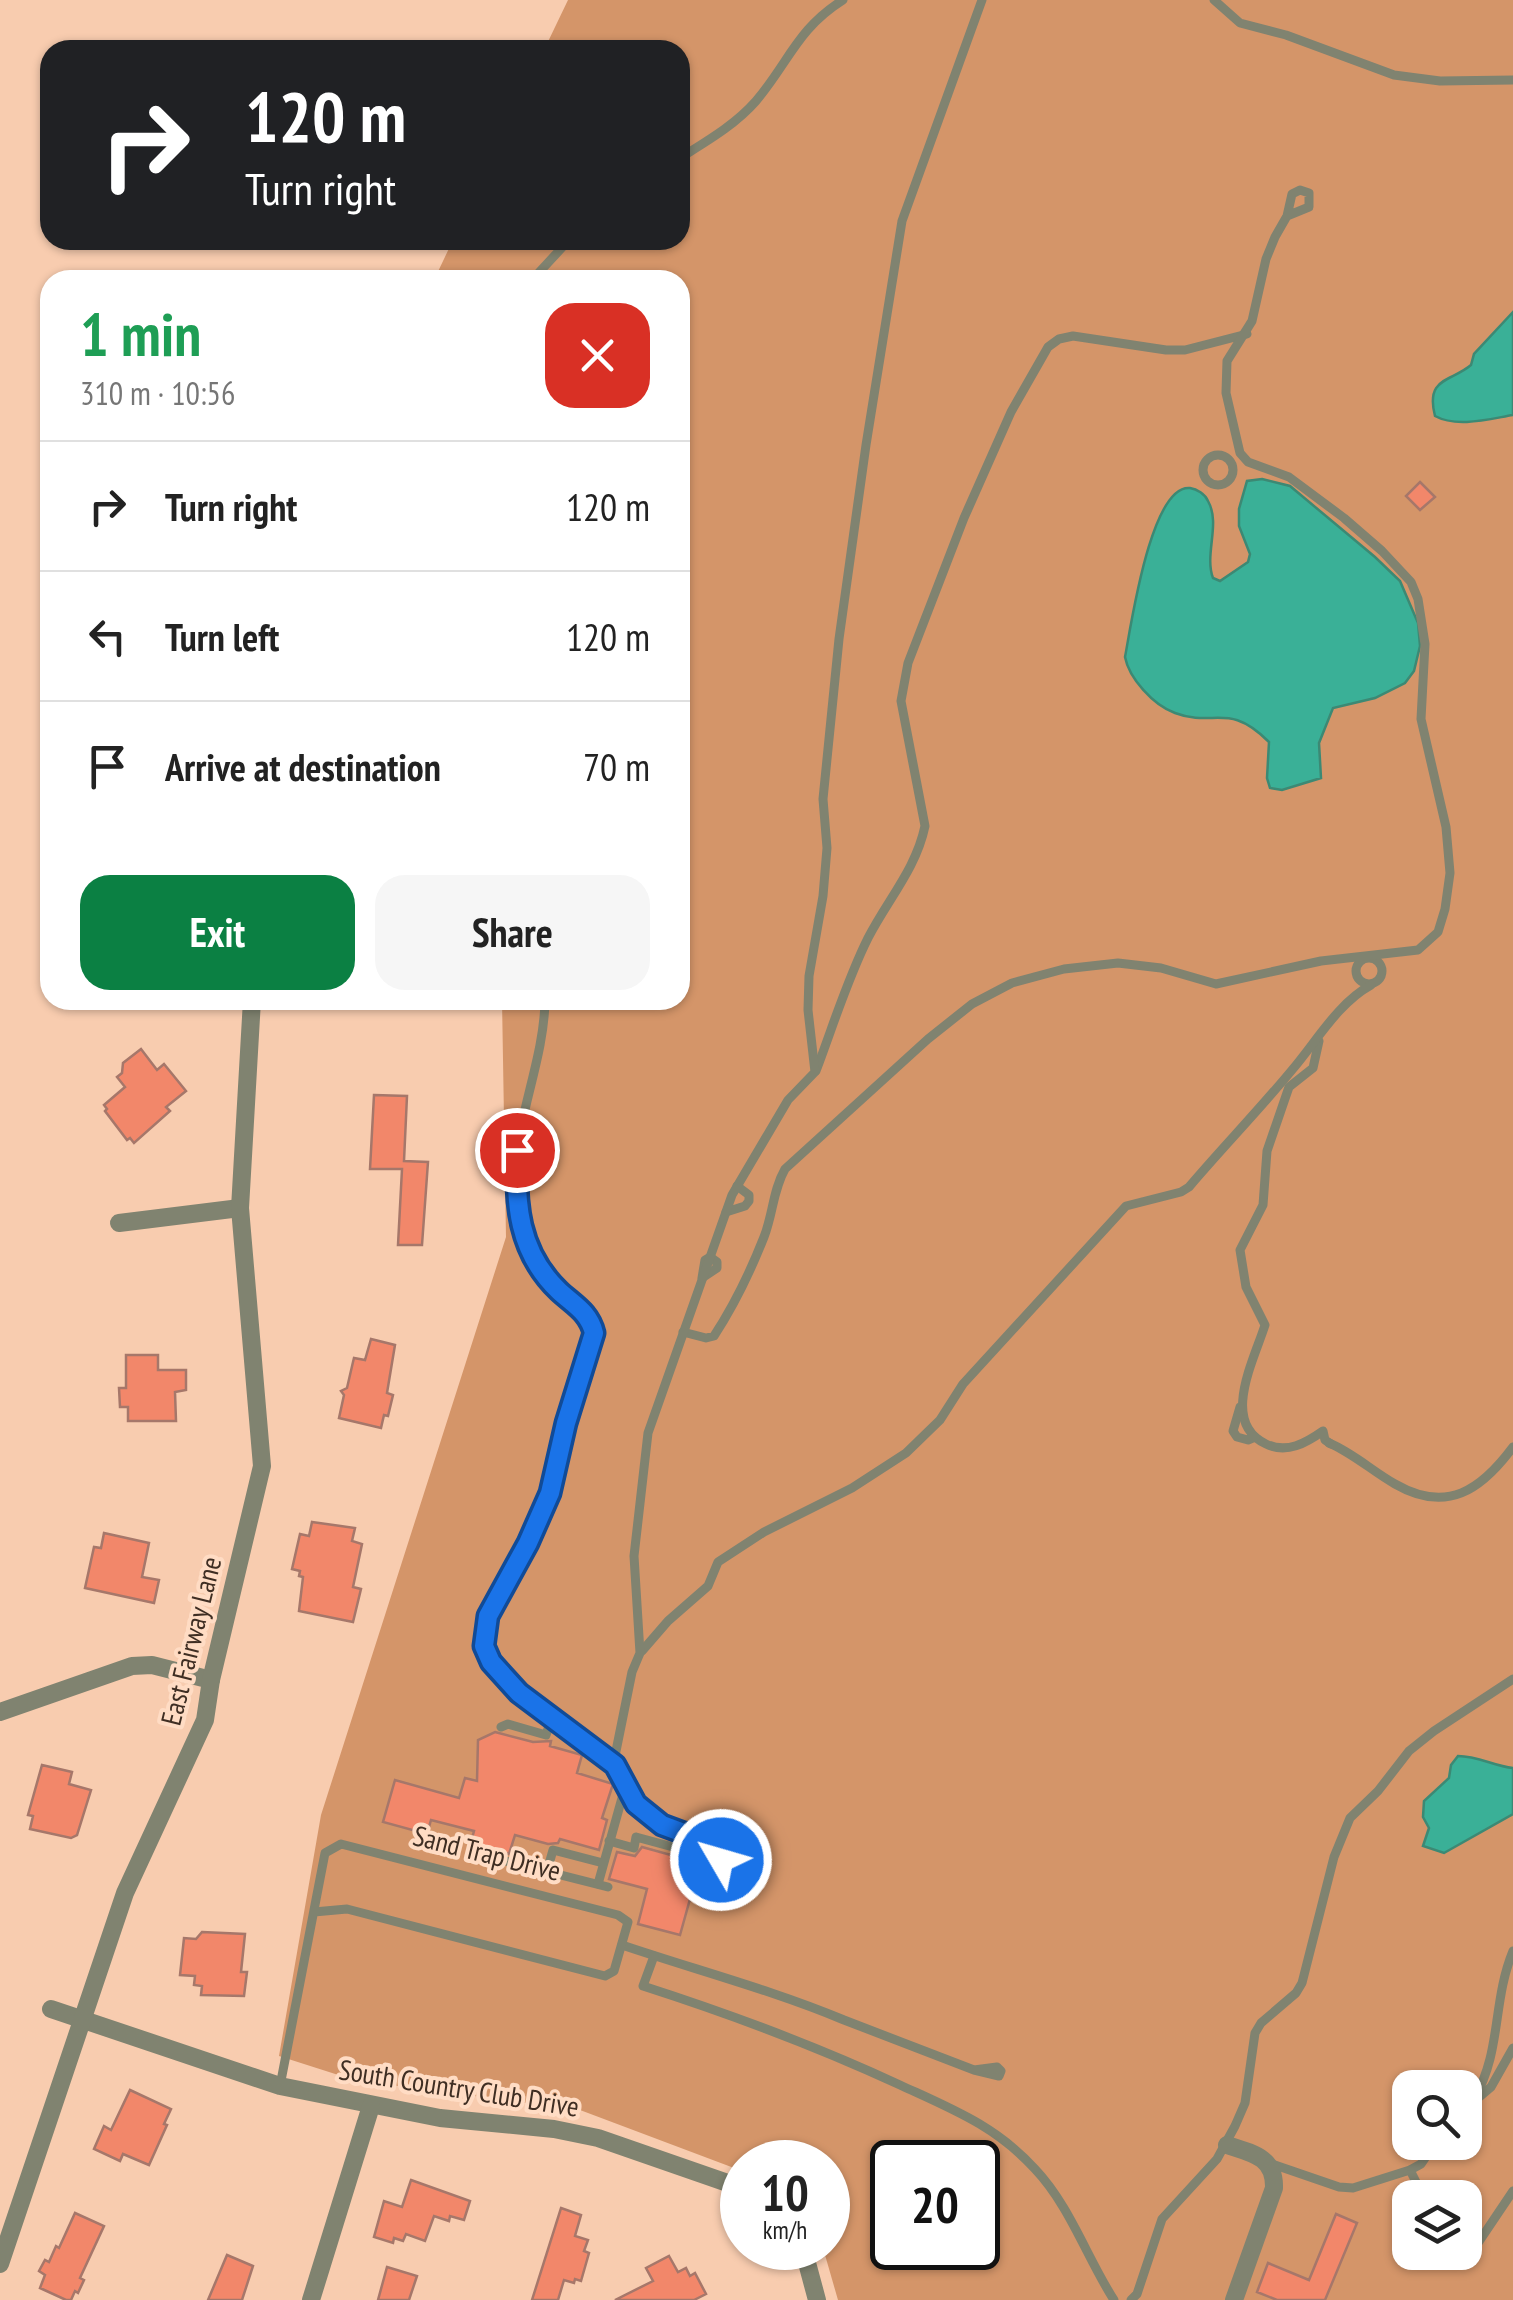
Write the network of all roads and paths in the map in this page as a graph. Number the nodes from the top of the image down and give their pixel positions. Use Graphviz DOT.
graph roads {
  1 [pos="844,0"];
  2 [pos="982,0"];
  3 [pos="1214,0"];
  4 [pos="1513,80"];
  5 [pos="690,151"];
  6 [pos="1287,216"];
  7 [pos="560,250"];
  8 [pos="541,270"];
  9 [pos="1247,334"];
  10 [pos="1220,340"];
  11 [pos="1234,350"];
  12 [pos="1238,447"];
  13 [pos="1223,456"];
  14 [pos="1248,462"];
  15 [pos="1233,466"];
  16 [pos="1394,954"];
  17 [pos="1355,962"];
  18 [pos="1382,972"];
  19 [pos="1364,986"];
  20 [pos="251,1010"];
  21 [pos="543,1010"];
  22 [pos="810,1028"];
  23 [pos="831,1033"];
  24 [pos="1318,1040"];
  25 [pos="1313,1054"];
  26 [pos="1294,1068"];
  27 [pos="816,1072"];
  28 [pos="737,1186"];
  29 [pos="240,1208"];
  30 [pos="726,1212"];
  31 [pos="119,1222"];
  32 [pos="683,1332"];
  33 [pos="1513,1447"];
  34 [pos="640,1653"];
  35 [pos="1513,1679"];
  36 [pos="211,1680"];
  37 [pos="542,1708"];
  38 [pos="0,1712"];
  39 [pos="563,1724"];
  40 [pos="549,1726"];
  41 [pos="500,1727"];
  42 [pos="615,1765"];
  43 [pos="624,1784"];
  44 [pos="609,1841"];
  45 [pos="572,1855"];
  46 [pos="486,1856"];
  47 [pos="604,1863"];
  48 [pos="547,1872"];
  49 [pos="566,1876"];
  50 [pos="314,1912"];
  51 [pos="622,1945"];
  52 [pos="1513,1950"];
  53 [pos="654,1956"];
  54 [pos="51,2009"];
  55 [pos="82,2020"];
  56 [pos="1513,2048"];
  57 [pos="974,2070"];
  58 [pos="1482,2085"];
  59 [pos="280,2086"];
  60 [pos="1482,2094"];
  61 [pos="371,2106"];
  62 [pos="1227,2145"];
  63 [pos="1424,2160"];
  64 [pos="1268,2162"];
  65 [pos="1421,2164"];
  66 [pos="1410,2170"];
  67 [pos="720,2180"];
  68 [pos="1415,2180"];
  69 [pos="1417,2180"];
  70 [pos="1513,2191"];
  71 [pos="1482,2237"];
  72 [pos="0,2264"];
  73 [pos="809,2270"];
  74 [pos="311,2300"];
  75 [pos="817,2300"];
  76 [pos="1114,2300"];
  77 [pos="1131,2300"];
  78 [pos="1234,2300"];
  1 -- 5 [label="lane"];
  2 -- 22 [label="lane"];
  3 -- 4 [label="lane"];
  6 -- 9 [label="lane"];
  7 -- 8 [label="lane"];
  9 -- 10 [label="lane"];
  9 -- 11 [label="lane"];
  10 -- 11 [label="lane"];
  10 -- 23 [label="lane"];
  11 -- 12 [label="lane"];
  12 -- 13 [label="lane"];
  12 -- 14 [label="lane"];
  13 -- 15 [label="lane"];
  13 -- 15 [label="lane"];
  14 -- 15 [label="lane"];
  14 -- 16 [label="lane"];
  16 -- 17 [label="lane"];
  16 -- 18 [label="lane"];
  17 -- 18 [label="lane"];
  17 -- 19 [label="lane"];
  17 -- 32 [label="lane"];
  18 -- 19 [label="lane"];
  19 -- 24 [label="lane"];
  20 -- 29 [label="street, East Fairway Lane"];
  21 -- 37 [label="lane"];
  22 -- 23 [label="lane"];
  22 -- 27 [label="lane"];
  23 -- 27 [label="lane"];
  24 -- 25 [label="lane"];
  24 -- 26 [label="lane"];
  25 -- 26 [label="lane"];
  25 -- 33 [label="lane"];
  26 -- 34 [label="lane"];
  27 -- 28 [label="lane"];
  28 -- 30 [label="lane"];
  28 -- 30 [label="lane"];
  29 -- 31 [label="street"];
  29 -- 36 [label="street, East Fairway Lane"];
  30 -- 32 [label="lane"];
  32 -- 34 [label="lane"];
  34 -- 42 [label="lane"];
  35 -- 62 [label="lane"];
  36 -- 38 [label="street"];
  36 -- 55 [label="street, East Fairway Lane"];
  37 -- 39 [label="lane"];
  37 -- 40 [label="lane"];
  39 -- 40 [label="lane"];
  39 -- 42 [label="lane"];
  40 -- 41 [label="lane"];
  42 -- 43 [label="lane"];
  43 -- 44 [label="lane"];
  43 -- 44 [label="lane"];
  44 -- 47 [label="lane"];
  45 -- 47 [label="lane"];
  45 -- 48 [label="lane"];
  45 -- 49 [label="lane"];
  46 -- 48 [label="lane"];
  47 -- 49 [label="lane"];
  48 -- 49 [label="lane"];
  50 -- 51 [label="lane"];
  50 -- 51 [label="lane, Sand Trap Drive"];
  50 -- 59 [label="lane, Sand Trap Drive"];
  51 -- 53 [label="lane"];
  52 -- 58 [label="lane"];
  53 -- 57 [label="lane"];
  53 -- 76 [label="lane"];
  54 -- 55 [label="street, South Country Club Drive"];
  55 -- 59 [label="street, South Country Club Drive"];
  55 -- 72 [label="street, East Fairway Lane"];
  56 -- 60 [label="lane"];
  59 -- 61 [label="street, South Country Club Drive"];
  61 -- 67 [label="street, South Country Club Drive"];
  61 -- 74 [label="street"];
  62 -- 64 [label="street"];
  62 -- 77 [label="lane"];
  63 -- 65 [label="lane"];
  64 -- 66 [label="lane"];
  64 -- 78 [label="street"];
  65 -- 66 [label="lane"];
  65 -- 69 [label="lane"];
  66 -- 68 [label="lane"];
  70 -- 71 [label="lane"];
  73 -- 75 [label="street"];
}
